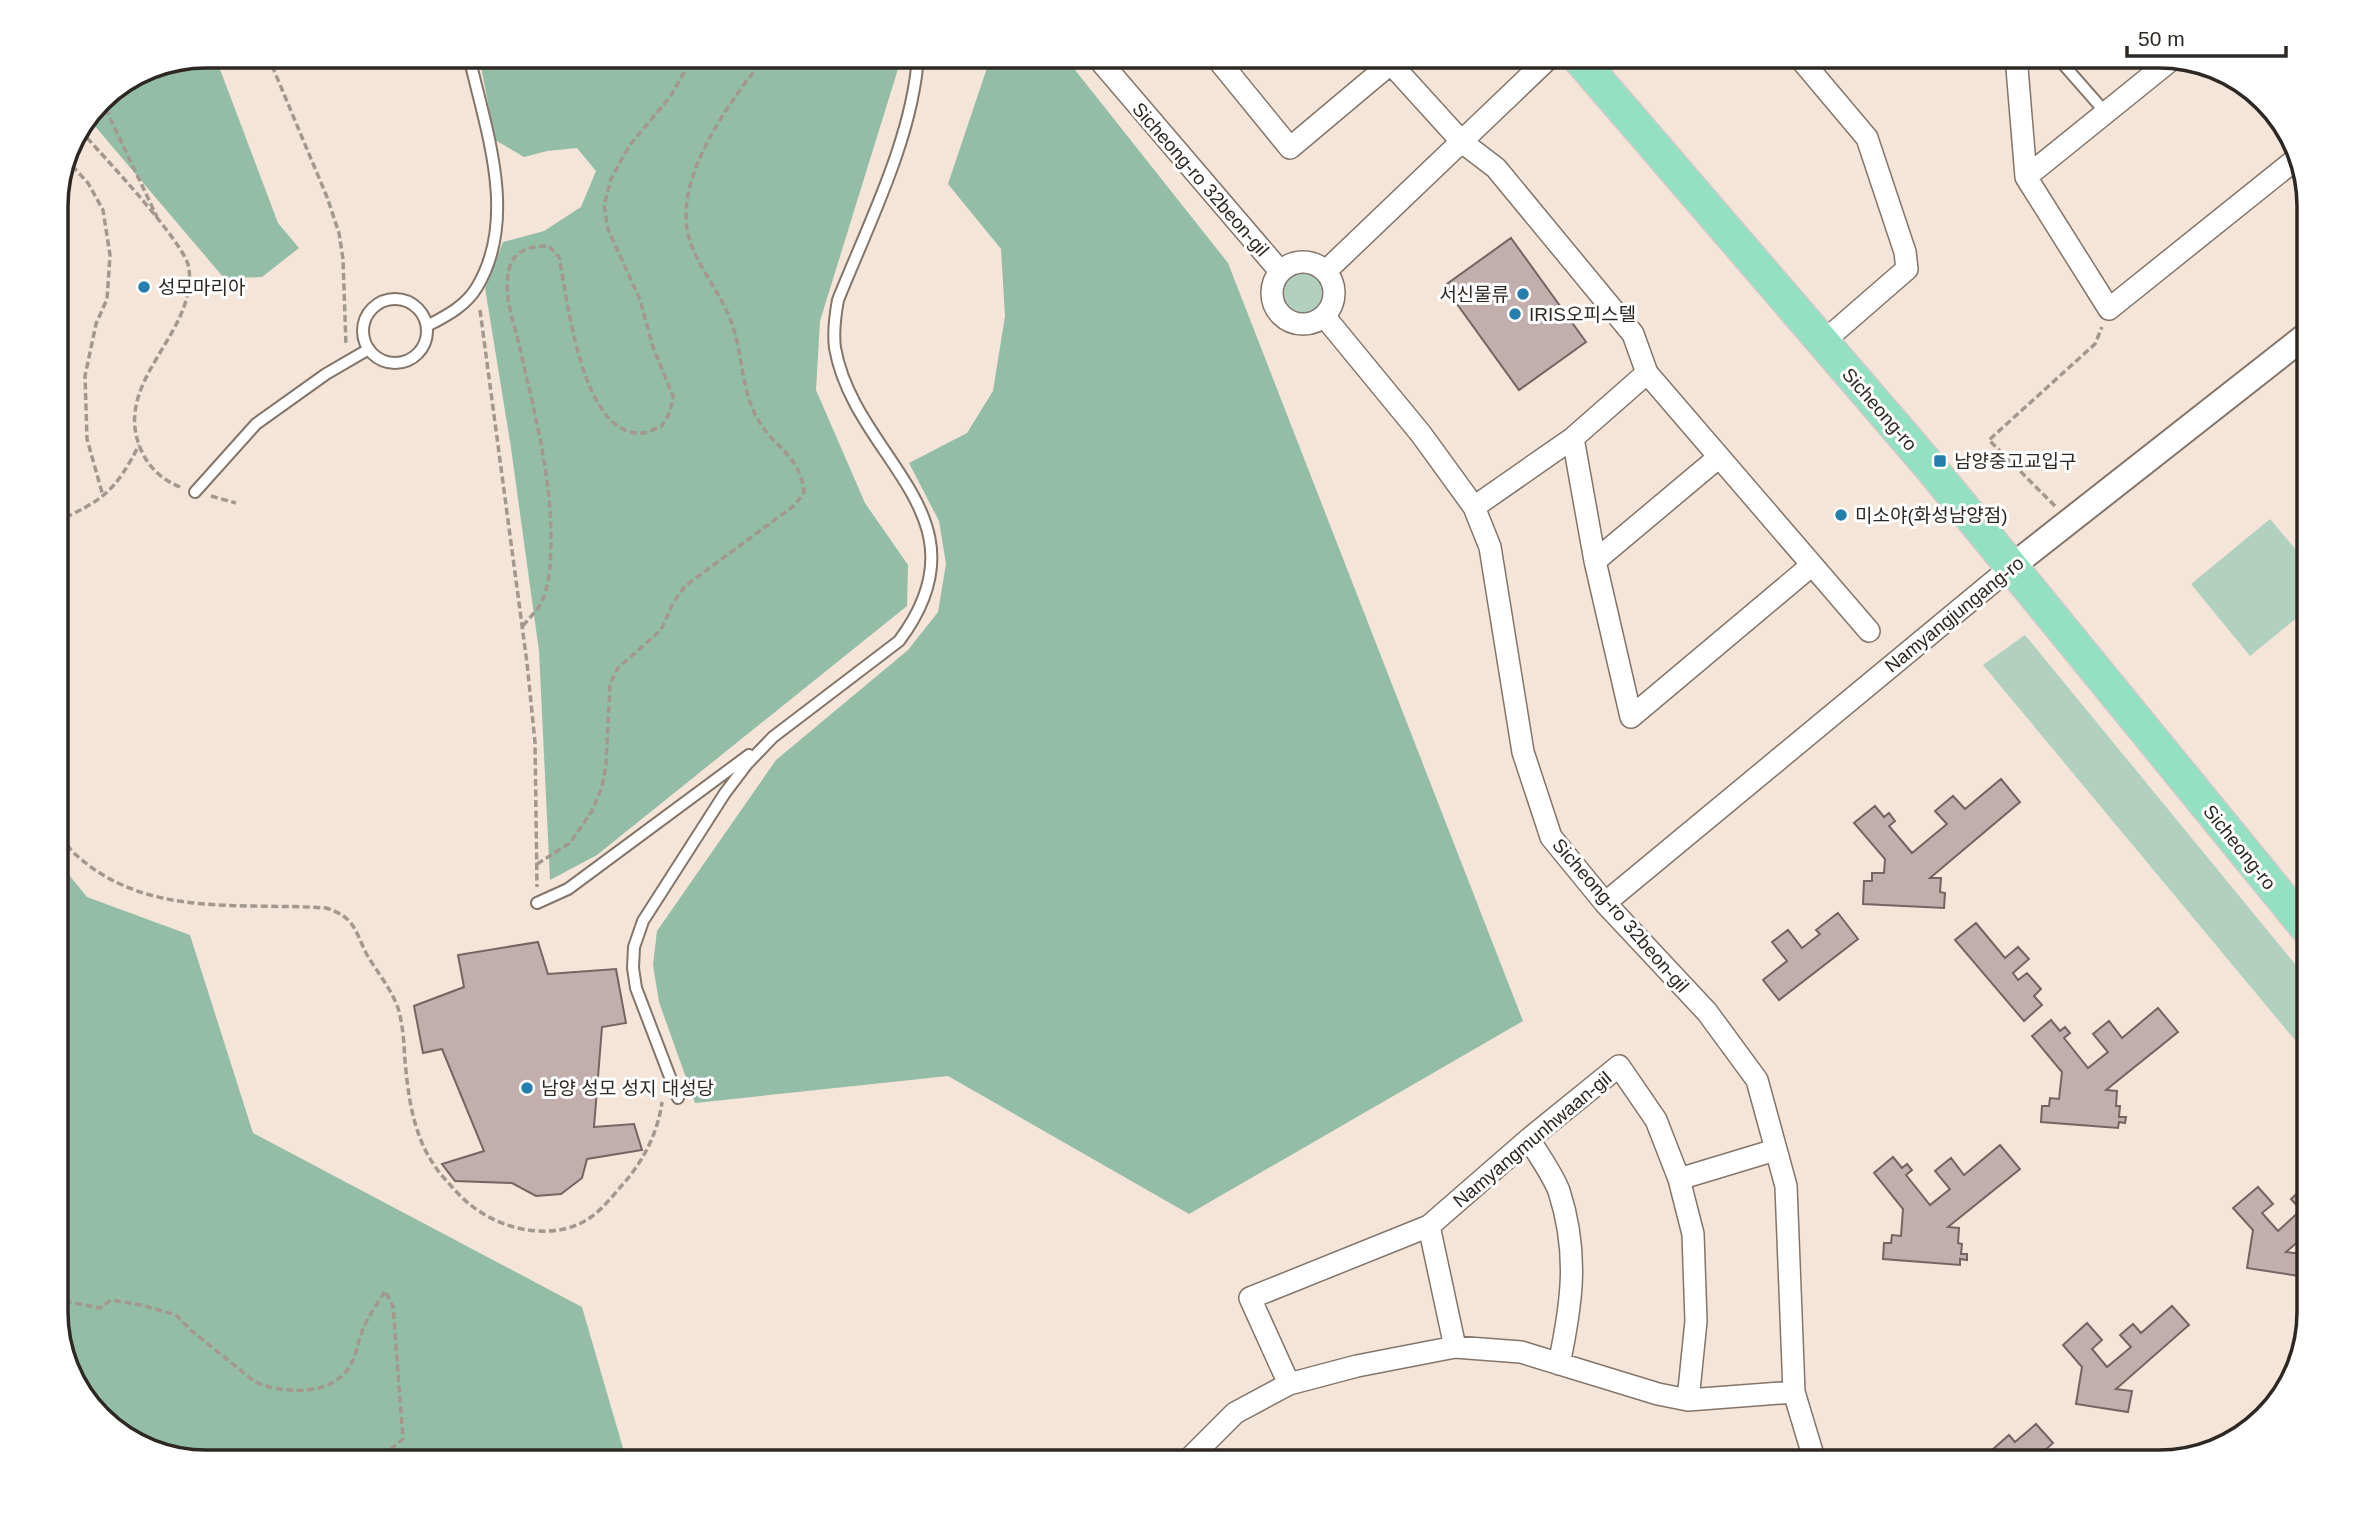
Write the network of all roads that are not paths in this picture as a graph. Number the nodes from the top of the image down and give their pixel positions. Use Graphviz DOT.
graph roads {
  1 [pos="472,68"];
  2 [pos="917,68"];
  3 [pos="1106,68"];
  4 [pos="1225,68"];
  5 [pos="1378,68"];
  6 [pos="1394,68"];
  7 [pos="1539,68"];
  8 [pos="1587,68"];
  9 [pos="1808,68"];
  10 [pos="2016,68"];
  11 [pos="2067,68"];
  12 [pos="2161,68"];
  13 [pos="2106,113"];
  14 [pos="1462,142"];
  15 [pos="2290,165"];
  16 [pos="2026,177"];
  17 [pos="1279,270"];
  18 [pos="1326,271"];
  19 [pos="1324,316"];
  20 [pos="427,326"];
  21 [pos="1823,342"];
  22 [pos="2297,342"];
  23 [pos="369,349"];
  24 [pos="1647,373"];
  25 [pos="1573,438"];
  26 [pos="1719,457"];
  27 [pos="195,492"];
  28 [pos="1474,507"];
  29 [pos="1595,561"];
  30 [pos="1812,565"];
  31 [pos="2011,567"];
  32 [pos="1869,631"];
  33 [pos="773,737"];
  34 [pos="1605,903"];
  35 [pos="537,904"];
  36 [pos="2297,916"];
  37 [pos="678,1098"];
  38 [pos="1529,1139"];
  39 [pos="1775,1150"];
  40 [pos="1679,1179"];
  41 [pos="1429,1226"];
  42 [pos="1455,1347"];
  43 [pos="1559,1364"];
  44 [pos="1289,1384"];
  45 [pos="1794,1392"];
  46 [pos="1688,1400"];
  47 [pos="1198,1450"];
  48 [pos="1811,1450"];
  1 -- 20 [label="lane"];
  2 -- 33 [label="lane"];
  3 -- 17 [label="street, Sicheong-ro 32beon-gil"];
  4 -- 5 [label="street"];
  6 -- 14 [label="street"];
  7 -- 14 [label="street"];
  8 -- 21 [label="main road, Sicheong-ro"];
  9 -- 21 [label="street"];
  10 -- 16 [label="street"];
  11 -- 13 [label="lane"];
  12 -- 13 [label="street"];
  13 -- 16 [label="street"];
  14 -- 18 [label="street"];
  14 -- 24 [label="street"];
  15 -- 16 [label="street"];
  17 -- 18 [label="street"];
  17 -- 19 [label="street"];
  18 -- 19 [label="street"];
  19 -- 28 [label="street, Sicheong-ro 32beon-gil"];
  20 -- 23 [label="lane"];
  20 -- 23 [label="lane"];
  21 -- 31 [label="main road, Sicheong-ro"];
  22 -- 31 [label="street, Namyangjungang-ro"];
  23 -- 27 [label="lane"];
  24 -- 25 [label="street"];
  24 -- 26 [label="street"];
  25 -- 28 [label="street"];
  25 -- 29 [label="street"];
  26 -- 29 [label="street"];
  26 -- 30 [label="street"];
  28 -- 34 [label="street, Sicheong-ro 32beon-gil"];
  29 -- 30 [label="street"];
  30 -- 32 [label="street"];
  31 -- 34 [label="street, Namyangjungang-ro"];
  31 -- 36 [label="main road, Sicheong-ro"];
  33 -- 35 [label="lane"];
  33 -- 37 [label="lane"];
  34 -- 39 [label="street, Sicheong-ro 32beon-gil"];
  38 -- 40 [label="street, Namyangmunhwaan-gil"];
  38 -- 41 [label="street, Namyangmunhwaan-gil"];
  38 -- 43 [label="street"];
  39 -- 40 [label="street"];
  39 -- 45 [label="street, Sicheong-ro 32beon-gil"];
  40 -- 46 [label="street, Namyangmunhwaan-gil"];
  41 -- 42 [label="street"];
  41 -- 44 [label="street, Namyangmunhwaan-gil"];
  42 -- 43 [label="street"];
  42 -- 44 [label="street"];
  43 -- 46 [label="street"];
  44 -- 47 [label="street"];
  45 -- 46 [label="street"];
  45 -- 48 [label="street, Sicheong-ro 32beon-gil"];
}
